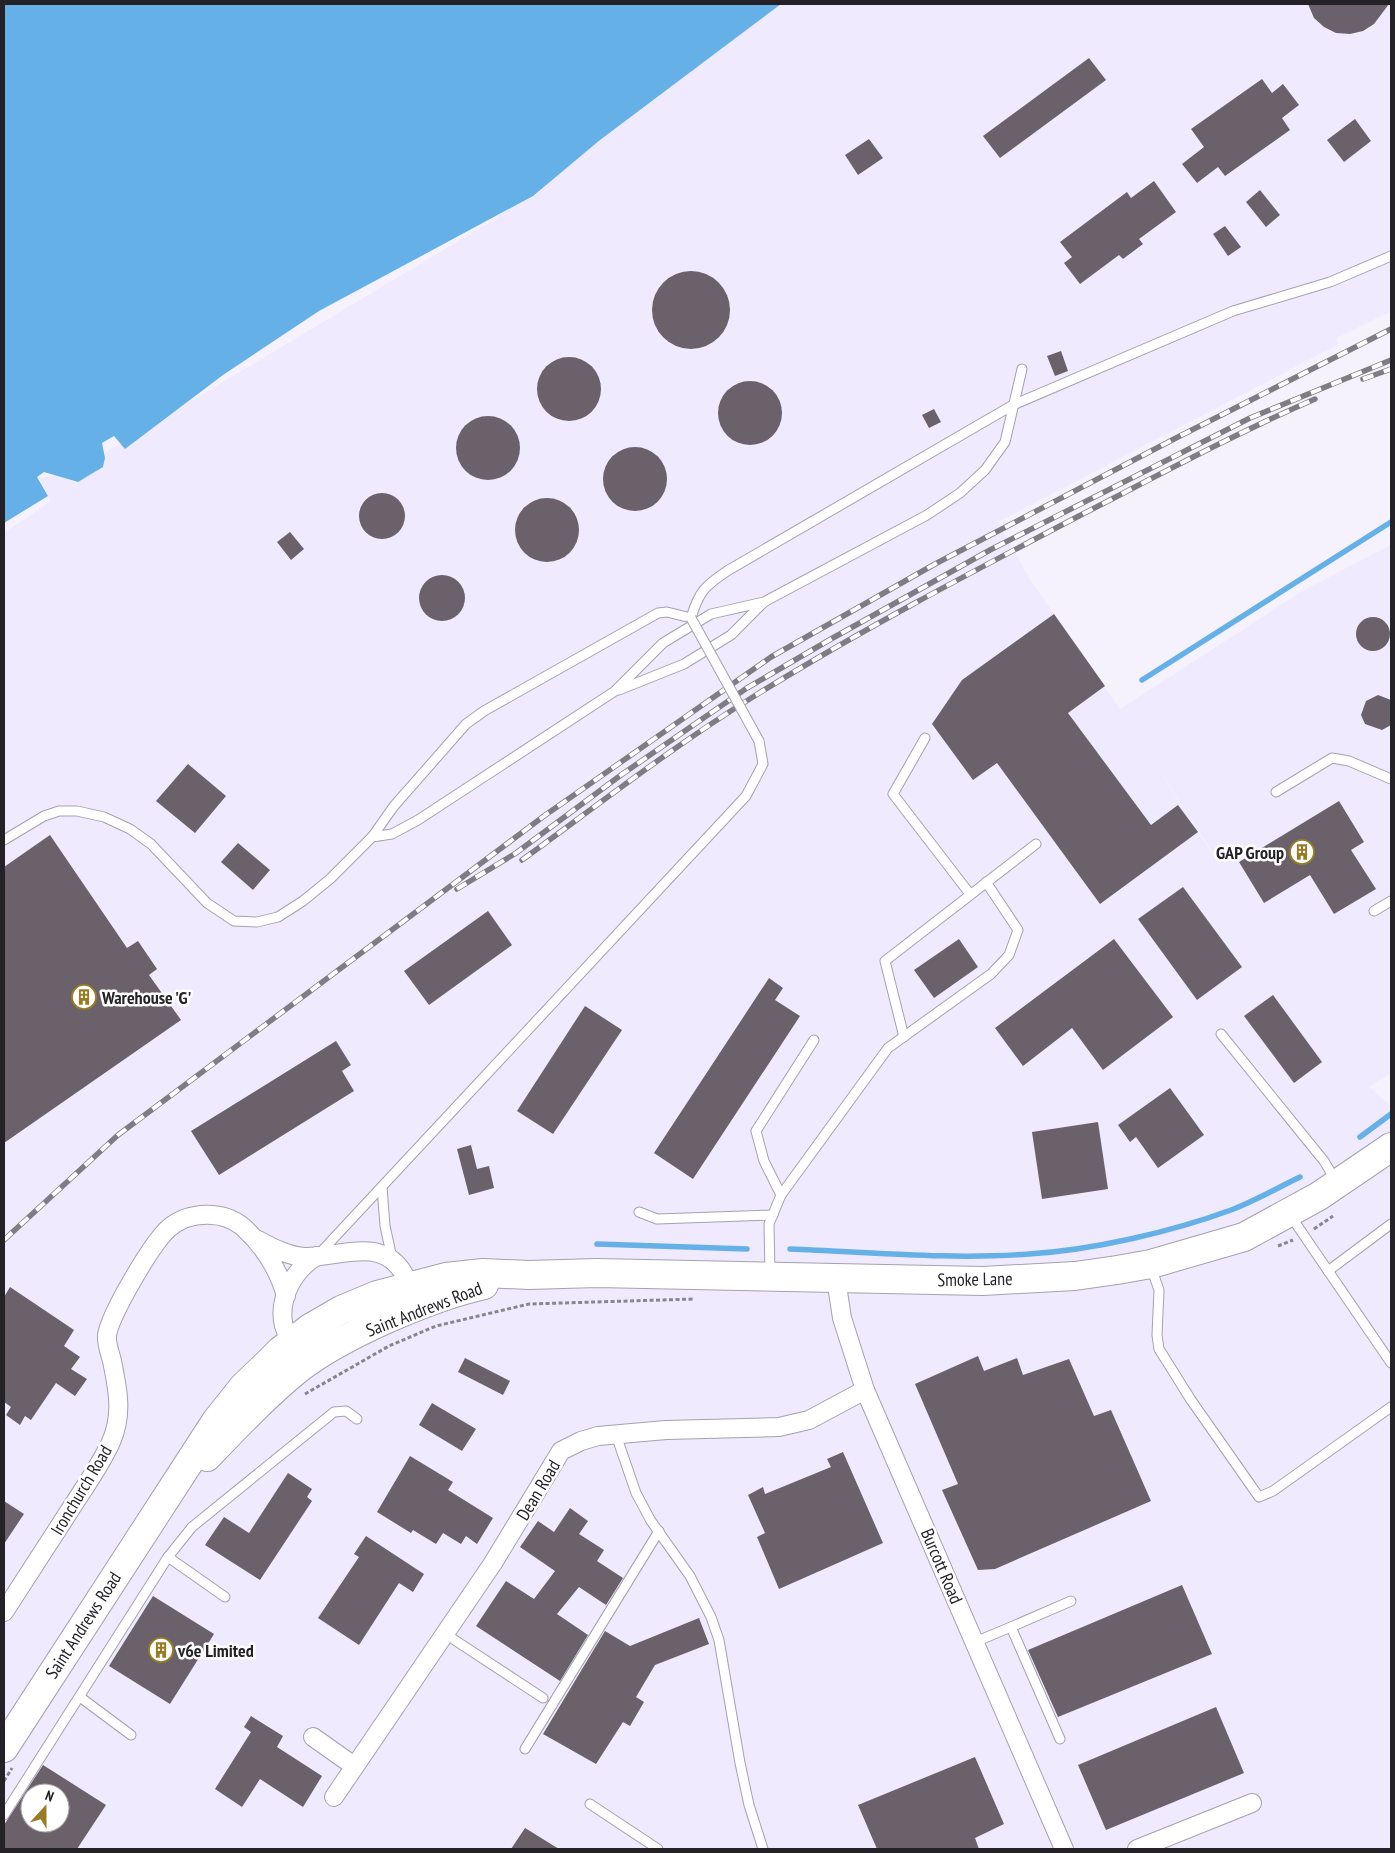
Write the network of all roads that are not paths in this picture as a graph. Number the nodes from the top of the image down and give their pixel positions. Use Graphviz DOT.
graph roads {
  1 [pos="1391,256"];
  2 [pos="1022,369"];
  3 [pos="1013,405"];
  4 [pos="764,602"];
  5 [pos="691,618"];
  6 [pos="614,692"];
  7 [pos="924,738"];
  8 [pos="1391,779"];
  9 [pos="1276,792"];
  10 [pos="372,837"];
  11 [pos="4,840"];
  12 [pos="1036,844"];
  13 [pos="986,882"];
  14 [pos="970,894"];
  15 [pos="1391,901"];
  16 [pos="1374,911"];
  17 [pos="1221,1034"];
  18 [pos="904,1037"];
  19 [pos="814,1040"];
  20 [pos="1391,1147"];
  21 [pos="1338,1184"];
  22 [pos="382,1187"];
  23 [pos="781,1195"];
  24 [pos="639,1212"];
  25 [pos="1289,1213"];
  26 [pos="772,1215"];
  27 [pos="1391,1224"];
  28 [pos="258,1240"];
  29 [pos="317,1256"];
  30 [pos="392,1260"];
  31 [pos="1151,1264"];
  32 [pos="1328,1271"];
  33 [pos="529,1275"];
  34 [pos="770,1277"];
  35 [pos="836,1279"];
  36 [pos="410,1286"];
  37 [pos="286,1296"];
  38 [pos="401,1314"];
  39 [pos="292,1341"];
  40 [pos="321,1352"];
  41 [pos="1391,1364"];
  42 [pos="865,1390"];
  43 [pos="1391,1407"];
  44 [pos="357,1420"];
  45 [pos="616,1436"];
  46 [pos="162,1503"];
  47 [pos="659,1531"];
  48 [pos="168,1557"];
  49 [pos="225,1596"];
  50 [pos="1071,1601"];
  51 [pos="4,1612"];
  52 [pos="1011,1627"];
  53 [pos="444,1633"];
  54 [pos="975,1642"];
  55 [pos="80,1697"];
  56 [pos="543,1698"];
  57 [pos="131,1735"];
  58 [pos="313,1737"];
  59 [pos="1060,1739"];
  60 [pos="525,1749"];
  61 [pos="9,1757"];
  62 [pos="354,1766"];
  63 [pos="334,1797"];
  64 [pos="1252,1803"];
  65 [pos="590,1804"];
  66 [pos="4,1815"];
  67 [pos="658,1849"];
  68 [pos="763,1849"];
  69 [pos="1064,1849"];
  70 [pos="1137,1849"];
  1 -- 3 [label="lane"];
  2 -- 3 [label="lane"];
  3 -- 4 [label="lane"];
  3 -- 5 [label="lane"];
  4 -- 6 [label="lane"];
  4 -- 6 [label="lane"];
  5 -- 10 [label="lane"];
  5 -- 22 [label="lane, bridge"];
  6 -- 10 [label="lane"];
  7 -- 14 [label="lane"];
  8 -- 9 [label="lane"];
  10 -- 11 [label="lane"];
  12 -- 13 [label="lane"];
  13 -- 14 [label="lane"];
  13 -- 18 [label="lane"];
  14 -- 18 [label="lane"];
  15 -- 16 [label="lane"];
  17 -- 21 [label="lane"];
  18 -- 23 [label="lane"];
  19 -- 23 [label="lane"];
  20 -- 21 [label="highway, Smoke Lane"];
  21 -- 25 [label="highway, Smoke Lane"];
  22 -- 29 [label="lane"];
  22 -- 30 [label="lane"];
  23 -- 26 [label="lane"];
  24 -- 26 [label="lane"];
  25 -- 31 [label="highway, Smoke Lane"];
  25 -- 32 [label="lane"];
  26 -- 34 [label="lane"];
  27 -- 32 [label="lane"];
  28 -- 29 [label="street"];
  28 -- 37 [label="street, Ironchurch Road"];
  28 -- 51 [label="street, Ironchurch Road"];
  29 -- 30 [label="street"];
  29 -- 37 [label="street"];
  30 -- 36 [label="street"];
  31 -- 35 [label="highway, Smoke Lane"];
  31 -- 43 [label="lane"];
  32 -- 41 [label="lane"];
  33 -- 34 [label="highway, Smoke Lane"];
  33 -- 36 [label="highway, Saint Andrews Road"];
  33 -- 38 [label="highway, Saint Andrews Road"];
  34 -- 35 [label="highway, Smoke Lane"];
  35 -- 42 [label="street, Burcott Road"];
  36 -- 38 [label="street"];
  36 -- 39 [label="highway, Saint Andrews Road"];
  37 -- 39 [label="street, Ironchurch Road"];
  38 -- 40 [label="highway, Saint Andrews Road"];
  39 -- 40 [label="street"];
  39 -- 46 [label="highway, Saint Andrews Road"];
  40 -- 46 [label="highway, Saint Andrews Road"];
  42 -- 45 [label="street, Dean Road"];
  42 -- 54 [label="street, Burcott Road"];
  44 -- 48 [label="lane"];
  45 -- 47 [label="lane"];
  45 -- 53 [label="street, Dean Road"];
  46 -- 61 [label="highway, Saint Andrews Road"];
  47 -- 60 [label="lane"];
  47 -- 68 [label="lane"];
  48 -- 49 [label="lane"];
  48 -- 55 [label="lane"];
  50 -- 52 [label="lane"];
  52 -- 54 [label="lane"];
  52 -- 59 [label="lane"];
  53 -- 56 [label="lane"];
  53 -- 62 [label="street, Dean Road"];
  54 -- 69 [label="street, Burcott Road"];
  55 -- 57 [label="lane"];
  55 -- 66 [label="lane"];
  58 -- 62 [label="street"];
  62 -- 63 [label="street, Dean Road"];
  64 -- 70 [label="street"];
  65 -- 67 [label="lane"];
}
